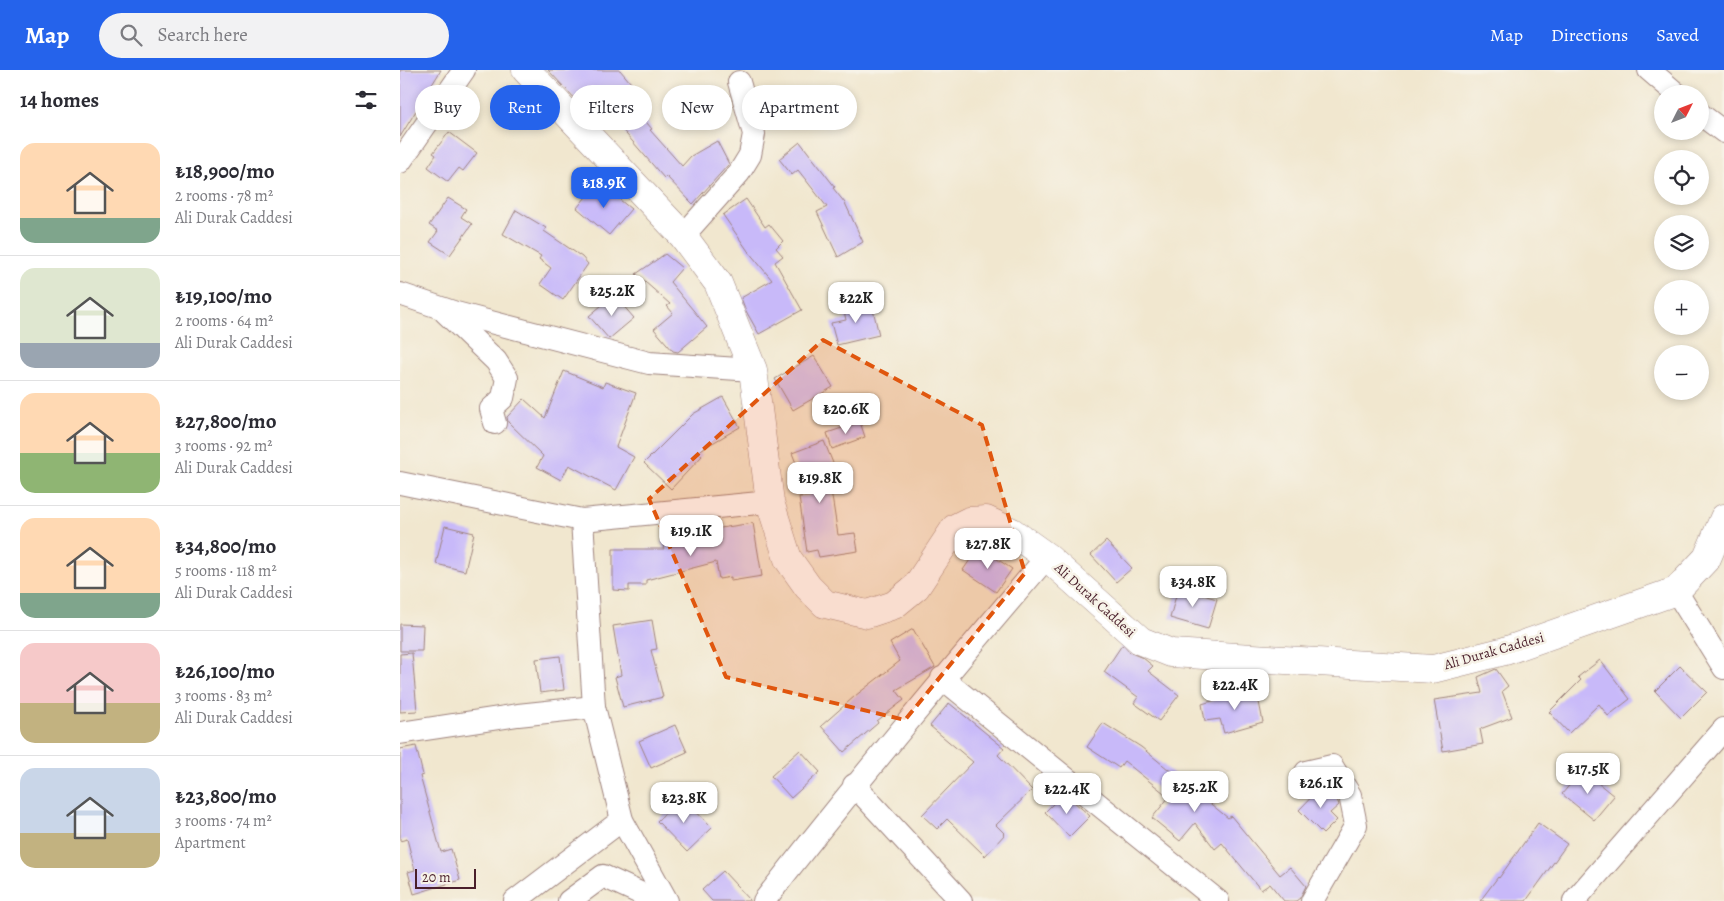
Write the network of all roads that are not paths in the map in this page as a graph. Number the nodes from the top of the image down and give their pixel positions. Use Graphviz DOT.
graph roads {
  1 [pos="464,70"];
  2 [pos="526,70"];
  3 [pos="1650,70"];
  4 [pos="739,82"];
  5 [pos="1667,85"];
  6 [pos="1709,121"];
  7 [pos="1724,132"];
  8 [pos="400,162"];
  9 [pos="683,236"];
  10 [pos="400,294"];
  11 [pos="440,308"];
  12 [pos="753,370"];
  13 [pos="495,422"];
  14 [pos="400,483"];
  15 [pos="770,502"];
  16 [pos="1724,518"];
  17 [pos="582,520"];
  18 [pos="1047,557"];
  19 [pos="1676,591"];
  20 [pos="1724,668"];
  21 [pos="942,678"];
  22 [pos="594,707"];
  23 [pos="1724,729"];
  24 [pos="400,733"];
  25 [pos="1306,772"];
  26 [pos="854,785"];
  27 [pos="622,820"];
  28 [pos="515,901"];
  29 [pos="569,901"];
  30 [pos="657,901"];
  31 [pos="667,901"];
  32 [pos="764,901"];
  33 [pos="962,901"];
  34 [pos="1218,901"];
  35 [pos="1312,901"];
  36 [pos="1574,901"];
  1 -- 8 [label="street"];
  2 -- 9 [label="main road, Ali Durak Caddesi"];
  3 -- 5 [label="street"];
  4 -- 9 [label="street"];
  6 -- 7 [label="street"];
  9 -- 12 [label="main road, Ali Durak Caddesi"];
  10 -- 11 [label="street"];
  11 -- 12 [label="street"];
  11 -- 13 [label="street"];
  12 -- 15 [label="main road, Ali Durak Caddesi"];
  14 -- 17 [label="street"];
  15 -- 17 [label="street"];
  15 -- 18 [label="main road, Ali Durak Caddesi"];
  16 -- 19 [label="main road, Ali Durak Caddesi"];
  17 -- 22 [label="street"];
  18 -- 19 [label="main road, Ali Durak Caddesi"];
  18 -- 21 [label="street"];
  19 -- 20 [label="street"];
  21 -- 26 [label="street"];
  21 -- 34 [label="street"];
  22 -- 24 [label="street"];
  22 -- 27 [label="street"];
  23 -- 36 [label="street"];
  25 -- 35 [label="street"];
  26 -- 32 [label="street"];
  26 -- 33 [label="street"];
  27 -- 28 [label="street"];
  27 -- 31 [label="street"];
  29 -- 30 [label="street"];
}
